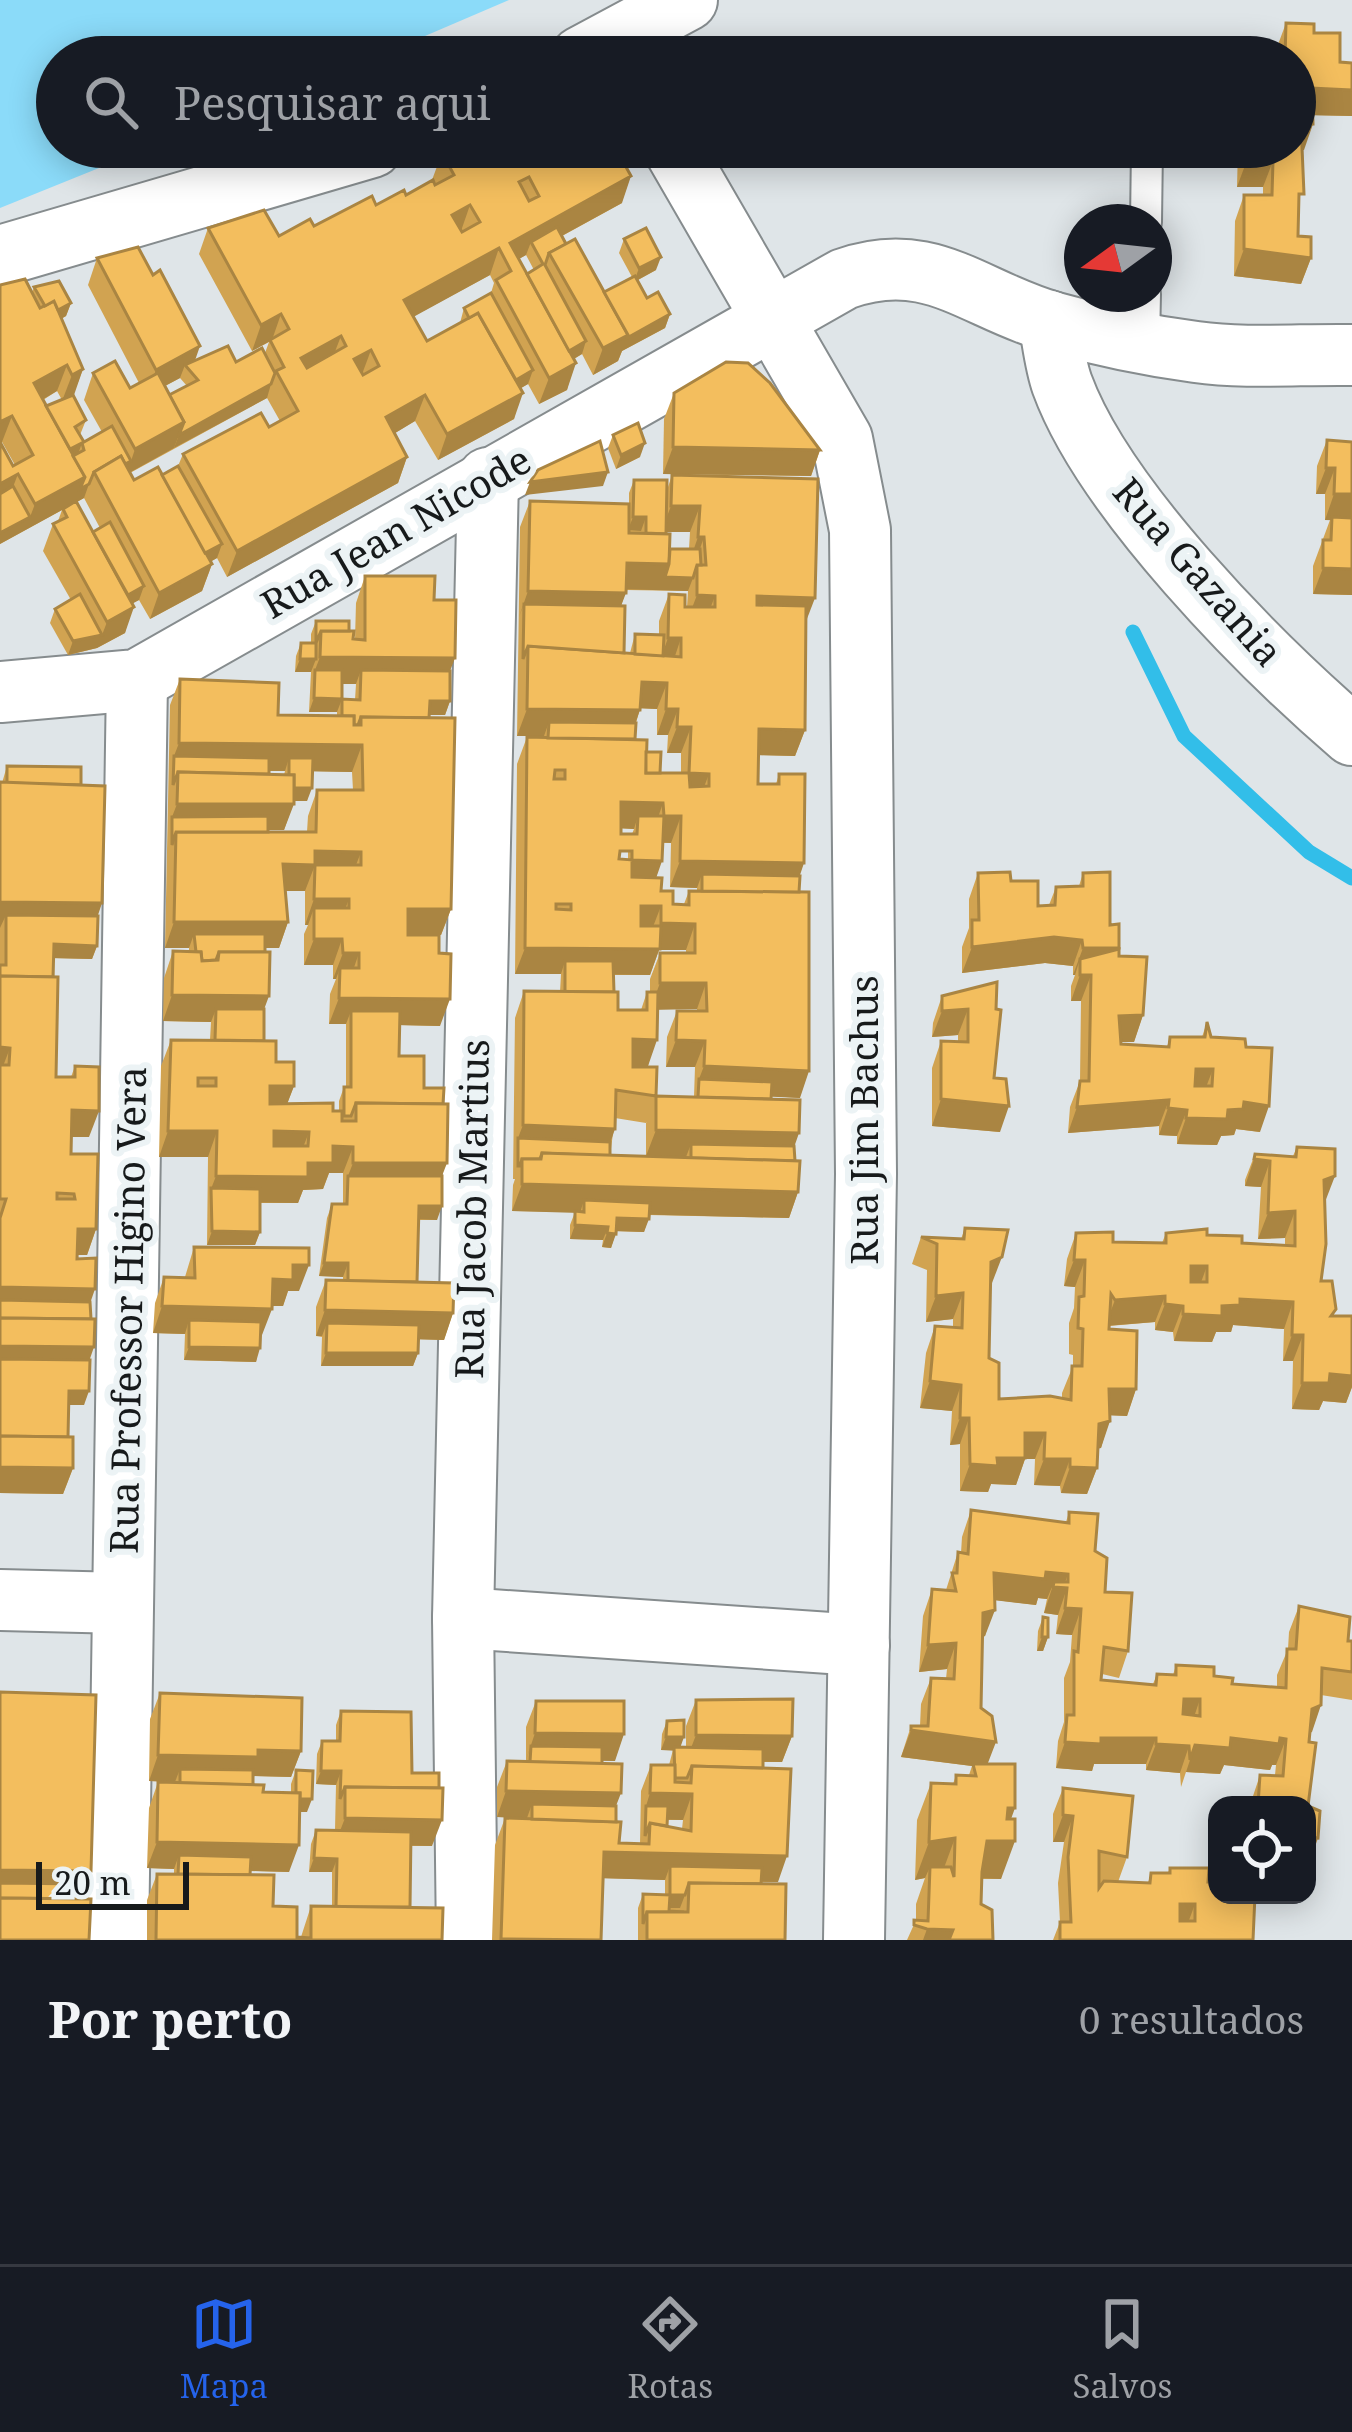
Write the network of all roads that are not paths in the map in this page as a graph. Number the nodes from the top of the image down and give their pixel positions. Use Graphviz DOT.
graph roads {
  1 [pos="686,0"];
  2 [pos="629,36"];
  3 [pos="300,168"];
  4 [pos="686,168"];
  5 [pos="1147,168"];
  6 [pos="1146,204"];
  7 [pos="0,256"];
  8 [pos="1145,318"];
  9 [pos="776,319"];
  10 [pos="1048,321"];
  11 [pos="1352,355"];
  12 [pos="488,478"];
  13 [pos="7,676"];
  14 [pos="137,680"];
  15 [pos="1352,735"];
  16 [pos="0,1600"];
  17 [pos="123,1603"];
  18 [pos="463,1618"];
  19 [pos="859,1646"];
  20 [pos="118,1940"];
  21 [pos="467,1940"];
  22 [pos="854,1940"];
  1 -- 2 [label="street"];
  3 -- 7 [label="street"];
  4 -- 9 [label="street, Rua Jim Bachus"];
  5 -- 6 [label="lane"];
  8 -- 10 [label="street, Rua Jean Nicode"];
  8 -- 11 [label="street, Rua Jean Nicode"];
  9 -- 10 [label="street, Rua Jean Nicode"];
  9 -- 12 [label="street, Rua Jean Nicode"];
  9 -- 19 [label="street, Rua Jim Bachus"];
  10 -- 15 [label="street, Rua Gazania"];
  12 -- 14 [label="street, Rua Jean Nicode"];
  12 -- 18 [label="street, Rua Jacob Martius"];
  13 -- 14 [label="street, Rua Jean Nicode"];
  14 -- 17 [label="street, Rua Professor Higino Vera"];
  16 -- 17 [label="street"];
  17 -- 20 [label="street, Rua Professor Higino Vera"];
  18 -- 19 [label="street"];
  18 -- 21 [label="street, Rua Jacob Martius"];
  19 -- 22 [label="street, Rua Jim Bachus"];
}
